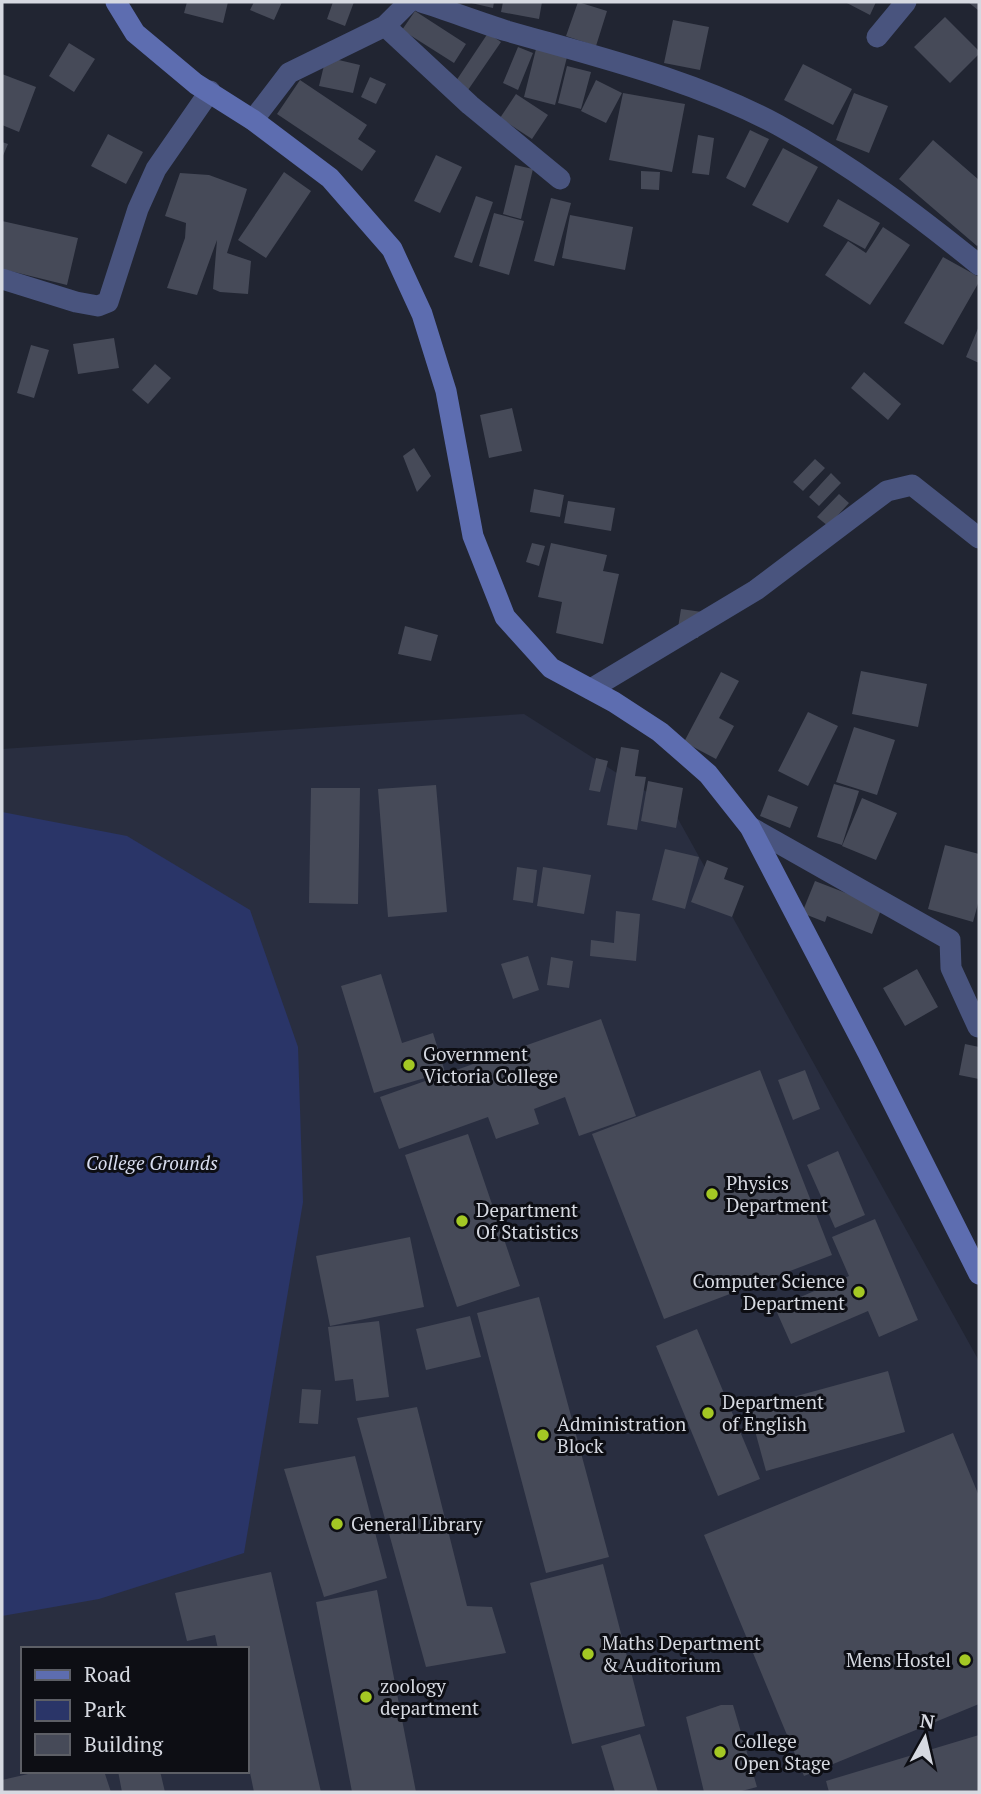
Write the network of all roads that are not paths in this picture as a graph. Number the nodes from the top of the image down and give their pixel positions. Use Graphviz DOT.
graph roads {
  1 [pos="116,2"];
  2 [pos="409,2"];
  3 [pos="421,2"];
  4 [pos="906,2"];
  5 [pos="384,26"];
  6 [pos="877,37"];
  7 [pos="209,91"];
  8 [pos="253,120"];
  9 [pos="560,179"];
  10 [pos="979,265"];
  11 [pos="2,279"];
  12 [pos="979,538"];
  13 [pos="591,690"];
  14 [pos="750,827"];
  15 [pos="978,1027"];
  16 [pos="979,1275"];
  1 -- 7 [label="main road"];
  2 -- 5 [label="street"];
  3 -- 10 [label="street"];
  4 -- 6 [label="street"];
  5 -- 8 [label="street"];
  5 -- 9 [label="street"];
  7 -- 8 [label="main road"];
  7 -- 11 [label="street"];
  8 -- 13 [label="main road"];
  12 -- 13 [label="street"];
  13 -- 14 [label="main road"];
  14 -- 15 [label="street"];
  14 -- 16 [label="main road"];
}
